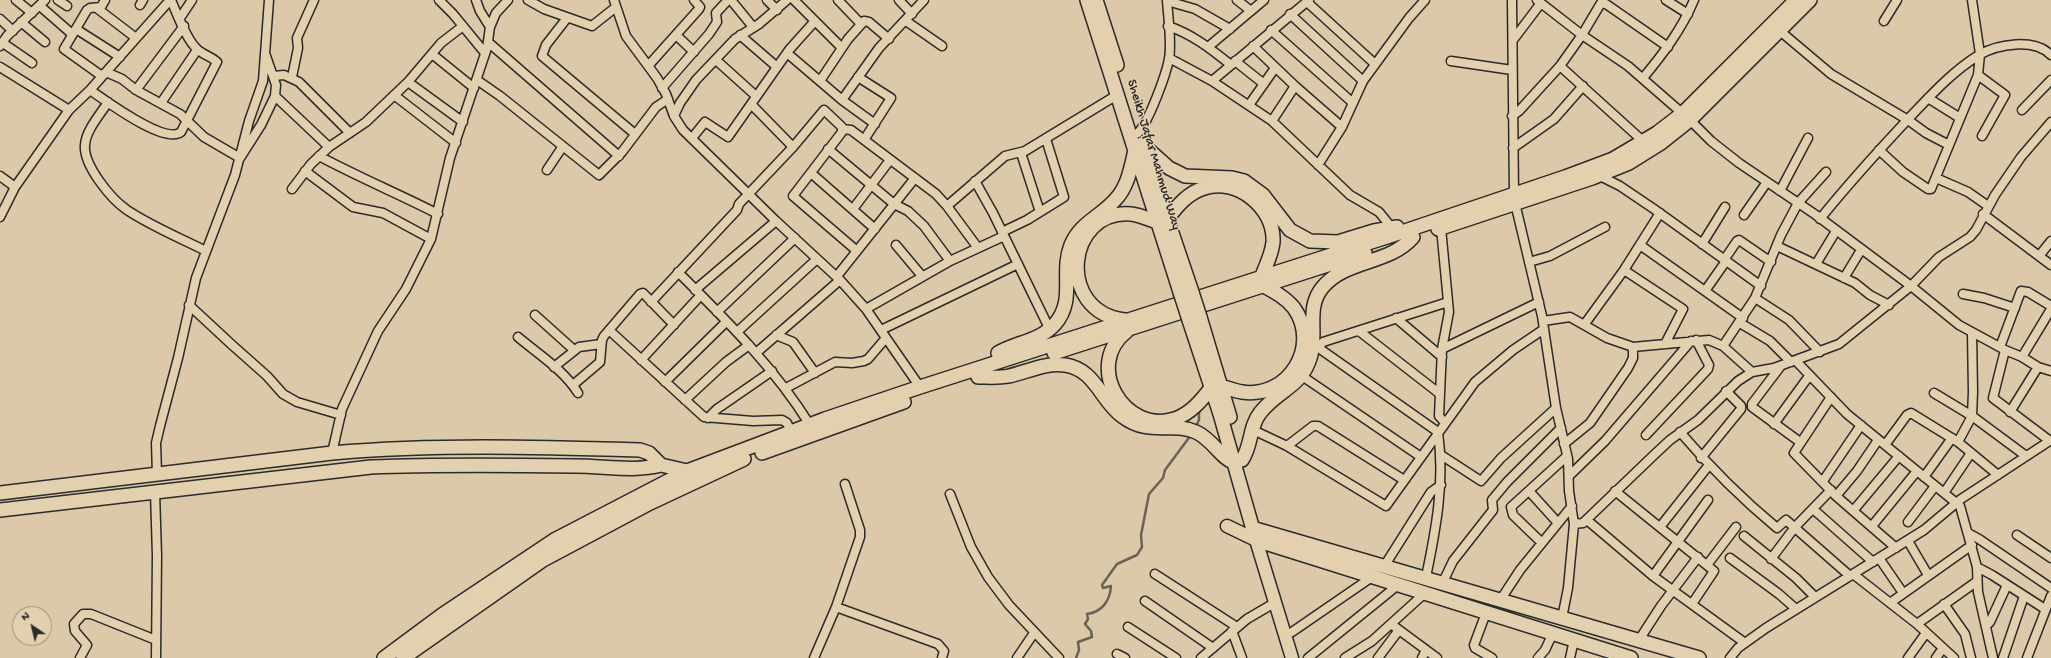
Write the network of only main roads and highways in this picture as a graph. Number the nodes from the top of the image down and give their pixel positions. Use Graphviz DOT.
graph roads {
  1 [pos="1087,0"];
  2 [pos="1096,0"];
  3 [pos="1796,0"];
  4 [pos="1810,0"];
  5 [pos="1686,117"];
  6 [pos="1138,141"];
  7 [pos="1514,199"];
  8 [pos="1162,220"];
  9 [pos="1413,233"];
  10 [pos="1263,281"];
  11 [pos="1128,325"];
  12 [pos="976,373"];
  13 [pos="1216,387"];
  14 [pos="827,424"];
  15 [pos="1237,461"];
  16 [pos="661,465"];
  17 [pos="692,476"];
  18 [pos="0,493"];
  19 [pos="0,510"];
  20 [pos="1258,535"];
  21 [pos="1623,657"];
  22 [pos="384,658"];
  23 [pos="403,658"];
  24 [pos="1292,658"];
  25 [pos="1300,658"];
  26 [pos="1699,658"];
  1 -- 6 [label="main road, Sheikh Jafar Mahmud Way"];
  2 -- 6 [label="main road, Sheikh Jafar Mahmud Way"];
  3 -- 5 [label="main road"];
  4 -- 5 [label="main road"];
  5 -- 7 [label="main road"];
  5 -- 7 [label="main road"];
  6 -- 8 [label="main road, Sheikh Jafar Mahmud Way"];
  6 -- 9 [label="main road"];
  6 -- 12 [label="main road"];
  7 -- 9 [label="main road"];
  7 -- 9 [label="main road"];
  8 -- 10 [label="main road"];
  8 -- 11 [label="main road"];
  8 -- 13 [label="main road, Sheikh Jafar Mahmud Way, bridge"];
  9 -- 10 [label="main road"];
  9 -- 15 [label="main road"];
  10 -- 11 [label="main road"];
  10 -- 13 [label="main road"];
  11 -- 12 [label="main road"];
  11 -- 13 [label="main road"];
  12 -- 14 [label="main road"];
  12 -- 14 [label="main road"];
  12 -- 15 [label="main road"];
  13 -- 15 [label="main road, Sheikh Jafar Mahmud Way"];
  14 -- 17 [label="main road"];
  14 -- 17 [label="main road"];
  15 -- 20 [label="main road, Sheikh Jafar Mahmud Way"];
  16 -- 17 [label="main road"];
  16 -- 18 [label="main road"];
  16 -- 19 [label="main road"];
  17 -- 22 [label="main road"];
  17 -- 23 [label="main road"];
  20 -- 21 [label="main road"];
  20 -- 24 [label="main road"];
  20 -- 25 [label="main road"];
  20 -- 26 [label="main road"];
}
